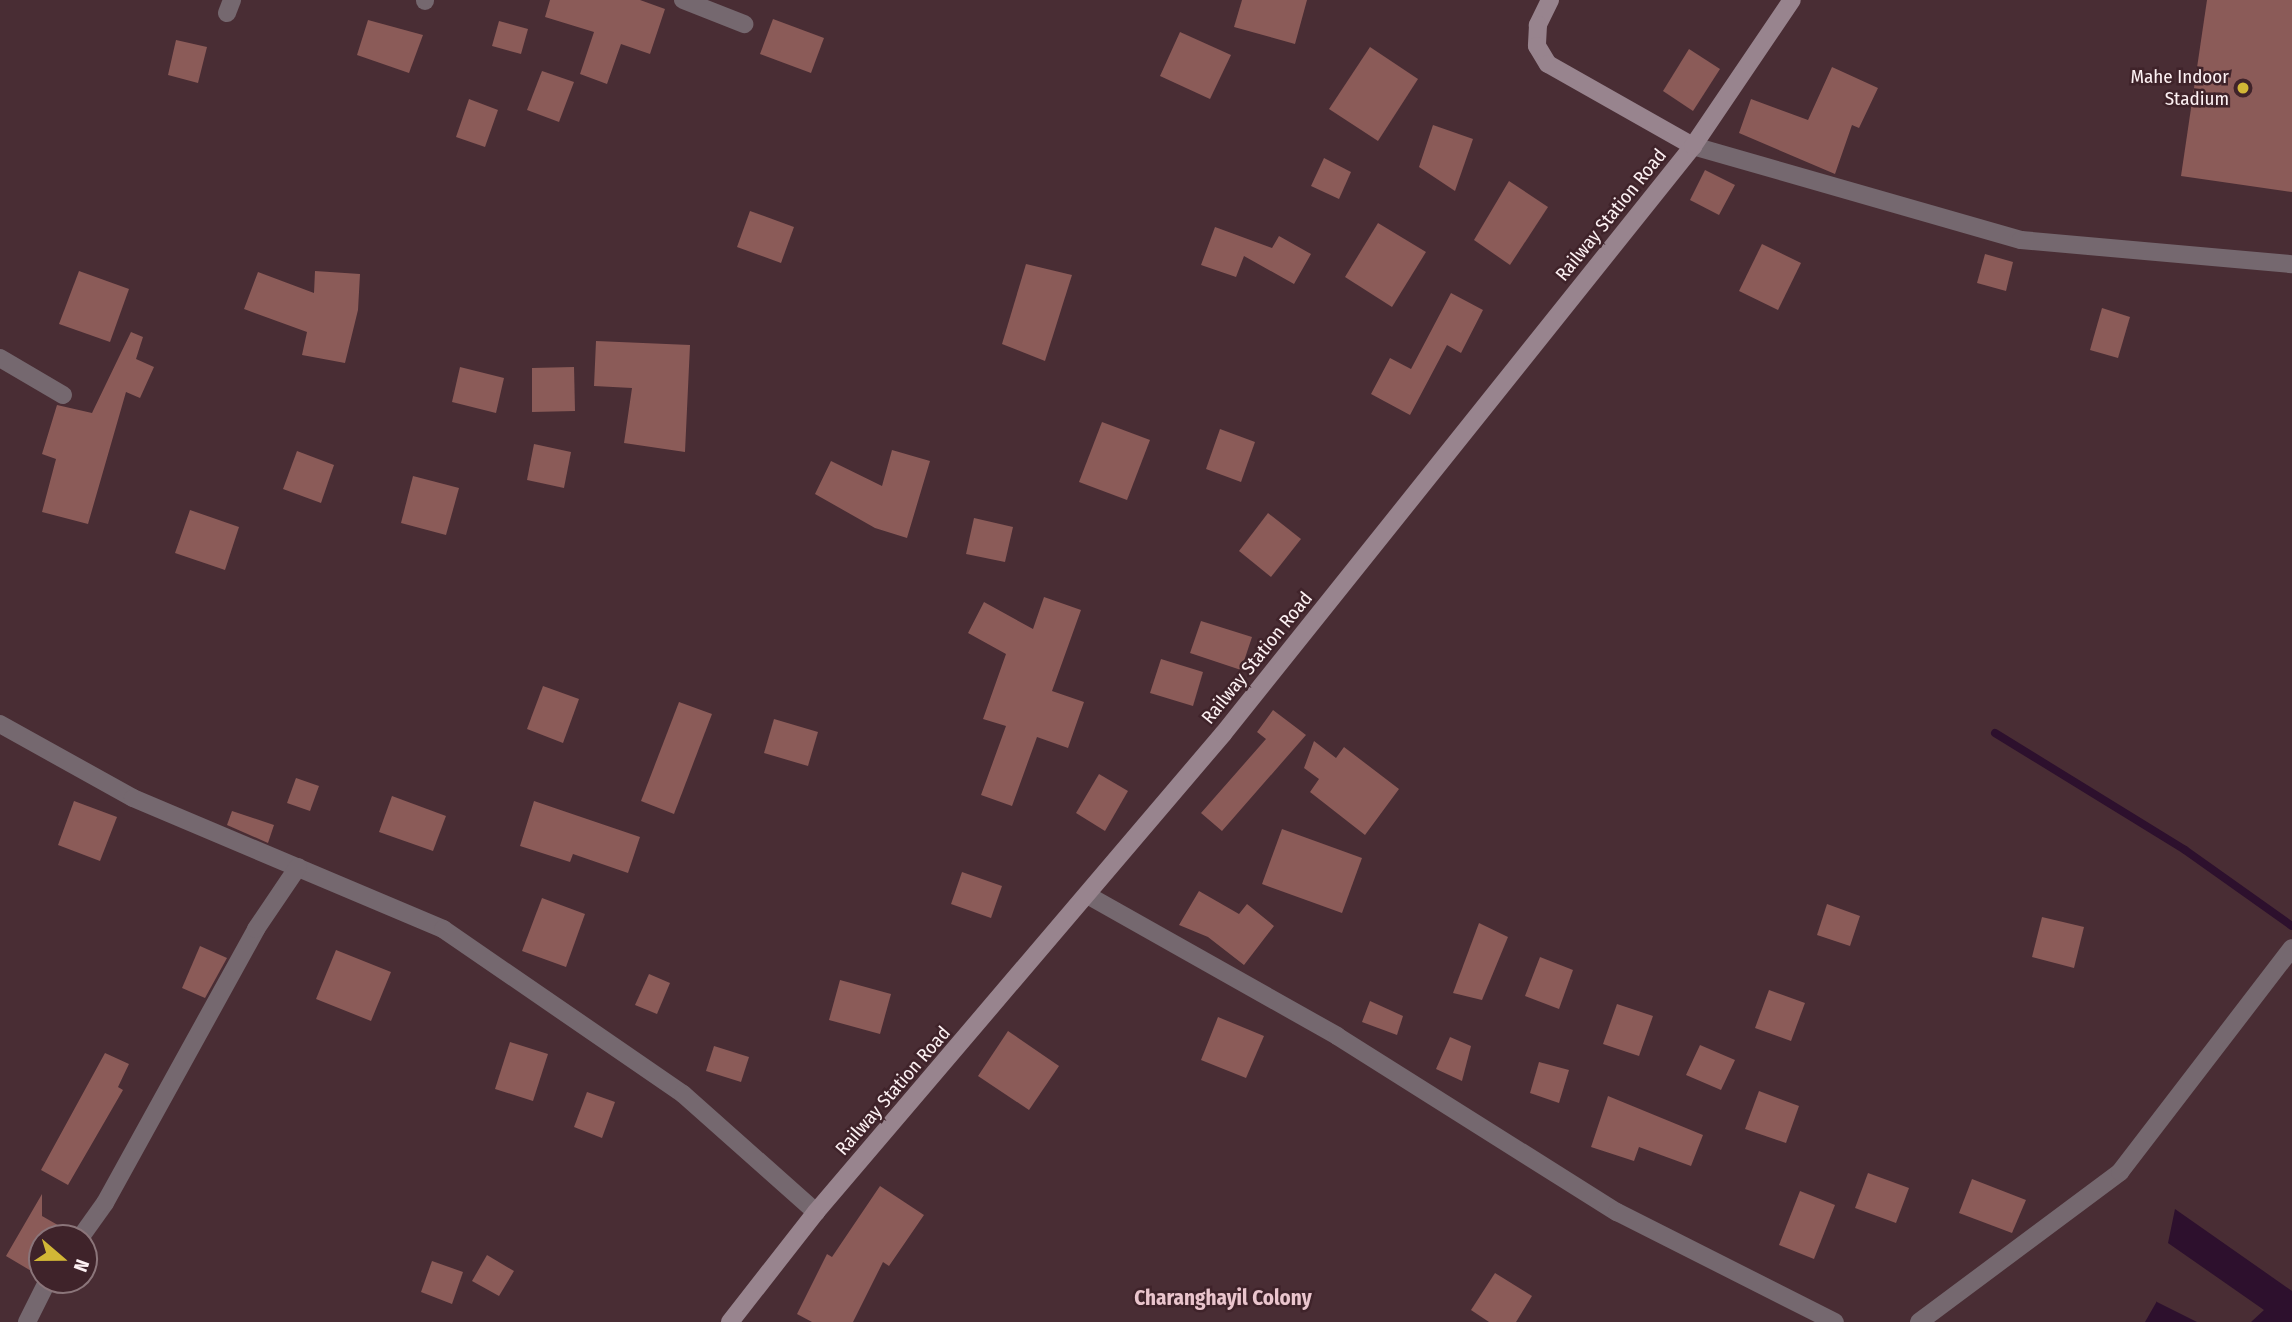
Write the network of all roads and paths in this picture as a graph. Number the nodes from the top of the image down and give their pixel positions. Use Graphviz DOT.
graph roads {
  1 [pos="683,0"];
  2 [pos="1550,0"];
  3 [pos="1792,0"];
  4 [pos="744,24"];
  5 [pos="1693,146"];
  6 [pos="2292,264"];
  7 [pos="0,358"];
  8 [pos="63,395"];
  9 [pos="0,724"];
  10 [pos="298,867"];
  11 [pos="1089,895"];
  12 [pos="2292,948"];
  13 [pos="816,1212"];
  14 [pos="89,1224"];
  15 [pos="41,1294"];
  16 [pos="27,1322"];
  17 [pos="730,1322"];
  18 [pos="1835,1322"];
  19 [pos="1919,1322"];
  1 -- 4 [label="street"];
  2 -- 5 [label="street"];
  3 -- 5 [label="street, Railway Station Road"];
  5 -- 6 [label="street"];
  5 -- 11 [label="street, Railway Station Road"];
  7 -- 8 [label="street"];
  9 -- 10 [label="street"];
  10 -- 13 [label="street"];
  10 -- 14 [label="street"];
  11 -- 13 [label="street, Railway Station Road"];
  11 -- 18 [label="street"];
  12 -- 19 [label="street"];
  13 -- 17 [label="street, Railway Station Road"];
  15 -- 16 [label="street"];
}
